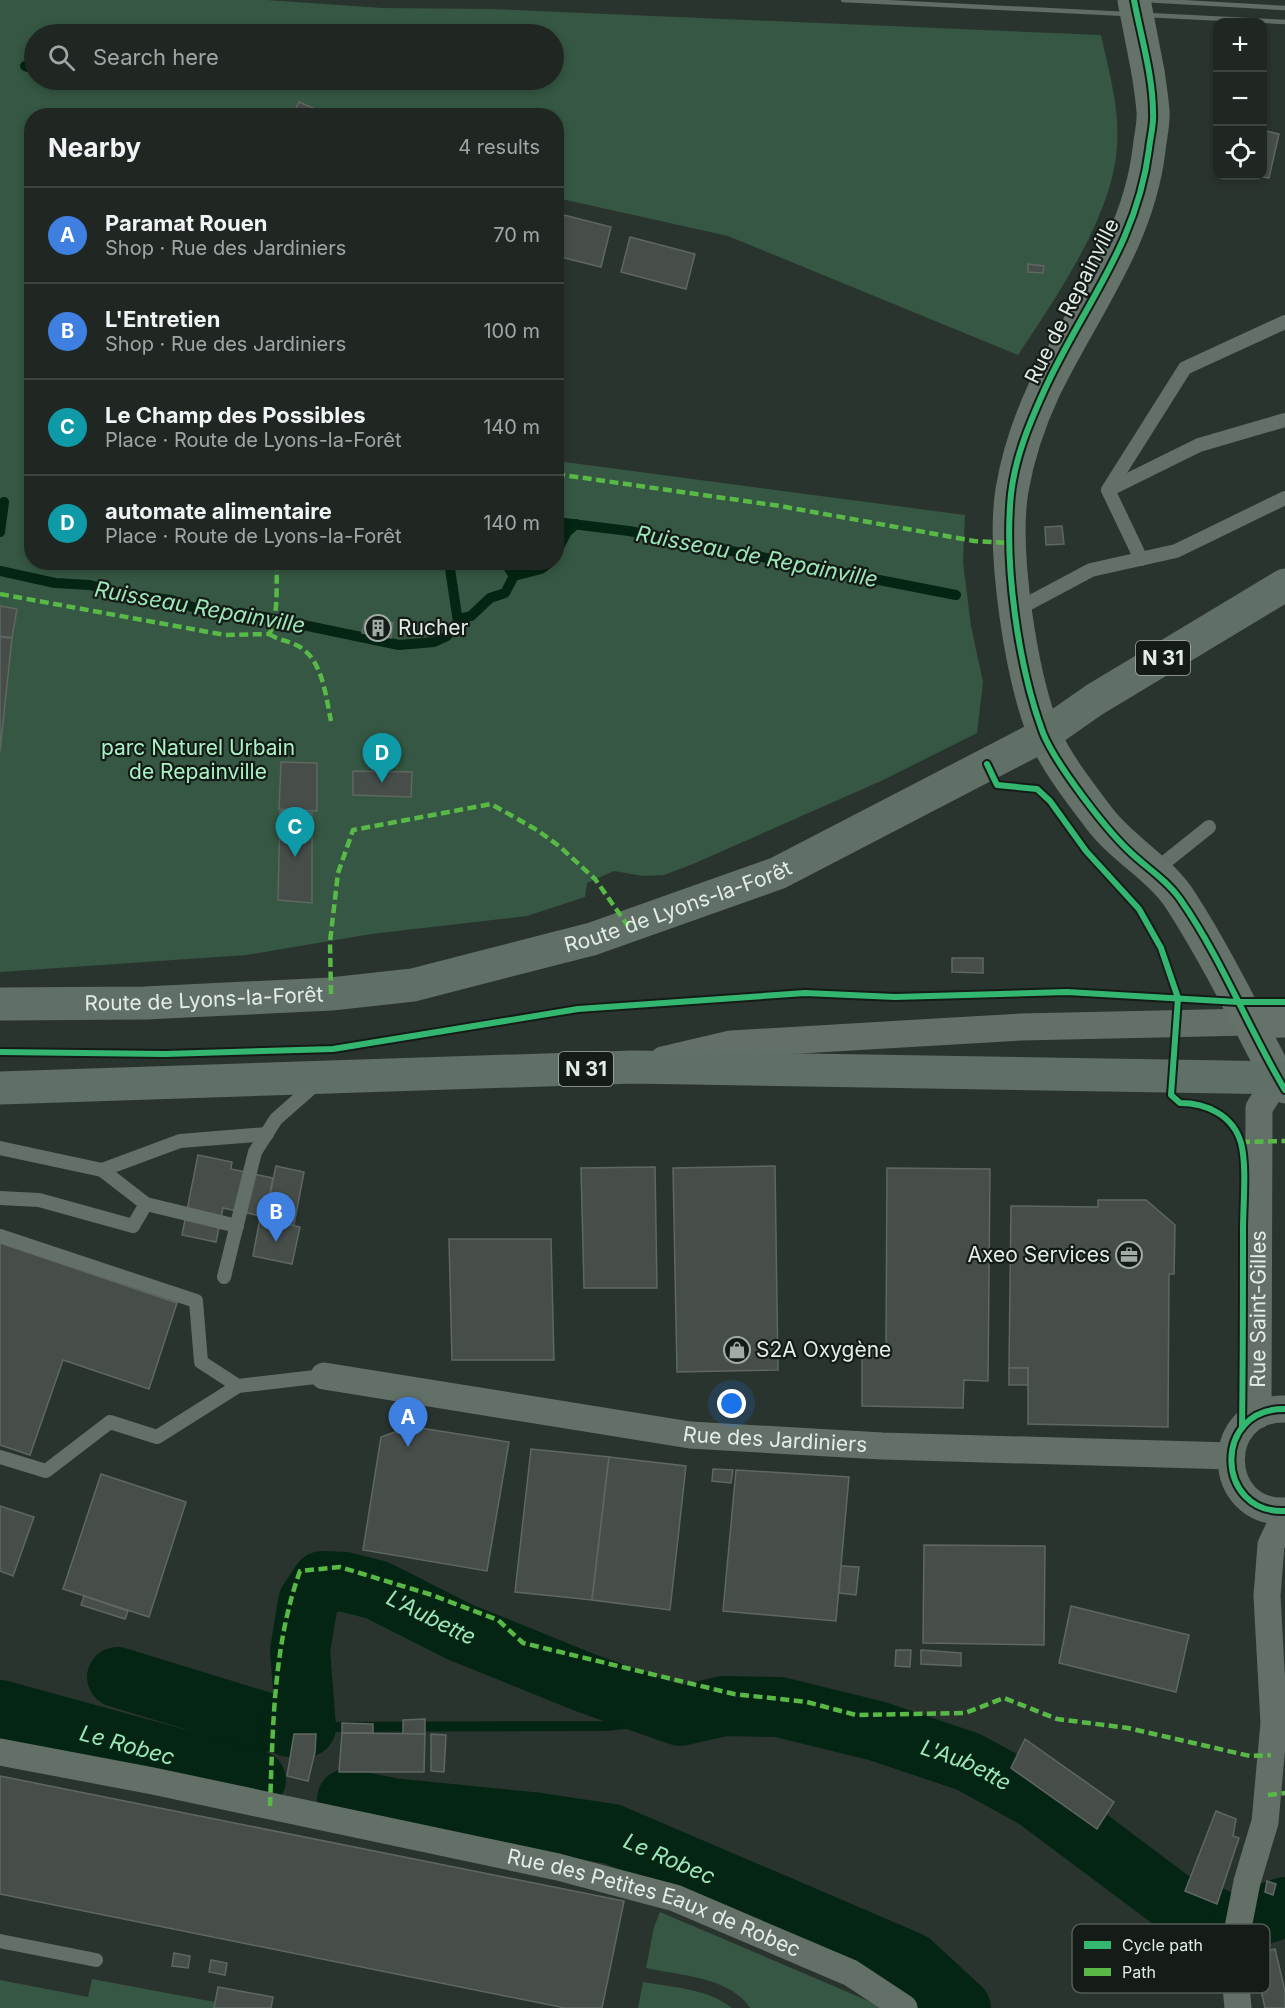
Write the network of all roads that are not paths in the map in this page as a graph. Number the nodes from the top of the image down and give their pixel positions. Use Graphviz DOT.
graph roads {
  1 [pos="1134,0"];
  2 [pos="1285,322"];
  3 [pos="1285,420"];
  4 [pos="1108,490"];
  5 [pos="1285,498"];
  6 [pos="1141,559"];
  7 [pos="1285,585"];
  8 [pos="1016,610"];
  9 [pos="1044,735"];
  10 [pos="1209,827"];
  11 [pos="1154,871"];
  12 [pos="0,1004"];
  13 [pos="1285,1021"];
  14 [pos="1250,1022"];
  15 [pos="633,1067"];
  16 [pos="323,1077"];
  17 [pos="1283,1082"];
  18 [pos="0,1088"];
  19 [pos="267,1134"];
  20 [pos="0,1148"];
  21 [pos="102,1170"];
  22 [pos="0,1198"];
  23 [pos="146,1204"];
  24 [pos="237,1226"];
  25 [pos="0,1236"];
  26 [pos="224,1277"];
  27 [pos="324,1376"];
  28 [pos="238,1386"];
  29 [pos="1285,1409"];
  30 [pos="1258,1414"];
  31 [pos="1231,1456"];
  32 [pos="0,1457"];
  33 [pos="1285,1513"];
  34 [pos="0,1752"];
  35 [pos="1239,1924"];
  36 [pos="0,1941"];
  37 [pos="96,1960"];
  38 [pos="1237,1993"];
  39 [pos="904,2008"];
  40 [pos="1238,2008"];
  1 -- 8 [label="street, Rue de Repainville, bridge"];
  2 -- 4 [label="lane"];
  3 -- 4 [label="lane"];
  4 -- 6 [label="lane"];
  5 -- 6 [label="lane"];
  6 -- 8 [label="lane"];
  7 -- 9 [label="main road, Route de Lyons-la-Forêt / N 31"];
  8 -- 9 [label="street, Rue de Repainville"];
  9 -- 11 [label="street, Rue de Repainville"];
  9 -- 12 [label="main road, Route de Lyons-la-Forêt / N 31"];
  10 -- 11 [label="lane"];
  11 -- 14 [label="street, Rue de Repainville"];
  13 -- 14 [label="street"];
  14 -- 15 [label="street"];
  14 -- 17 [label="street, Rue de Repainville"];
  15 -- 16 [label="main road, N 31"];
  15 -- 17 [label="main road, N 31"];
  16 -- 18 [label="main road, N 31"];
  16 -- 19 [label="lane"];
  17 -- 30 [label="street, Rue Saint-Gilles"];
  19 -- 21 [label="lane"];
  19 -- 24 [label="lane"];
  20 -- 21 [label="lane"];
  21 -- 23 [label="lane"];
  22 -- 23 [label="lane"];
  23 -- 24 [label="lane"];
  24 -- 26 [label="lane"];
  25 -- 28 [label="lane"];
  27 -- 28 [label="lane"];
  27 -- 31 [label="street, Rue des Jardiniers"];
  28 -- 32 [label="lane"];
  29 -- 30 [label="street"];
  30 -- 31 [label="street"];
  31 -- 33 [label="street"];
  33 -- 35 [label="street"];
  34 -- 39 [label="street, Rue des Petites Eaux de Robec"];
  36 -- 37 [label="lane"];
  38 -- 40 [label="street"];
}
